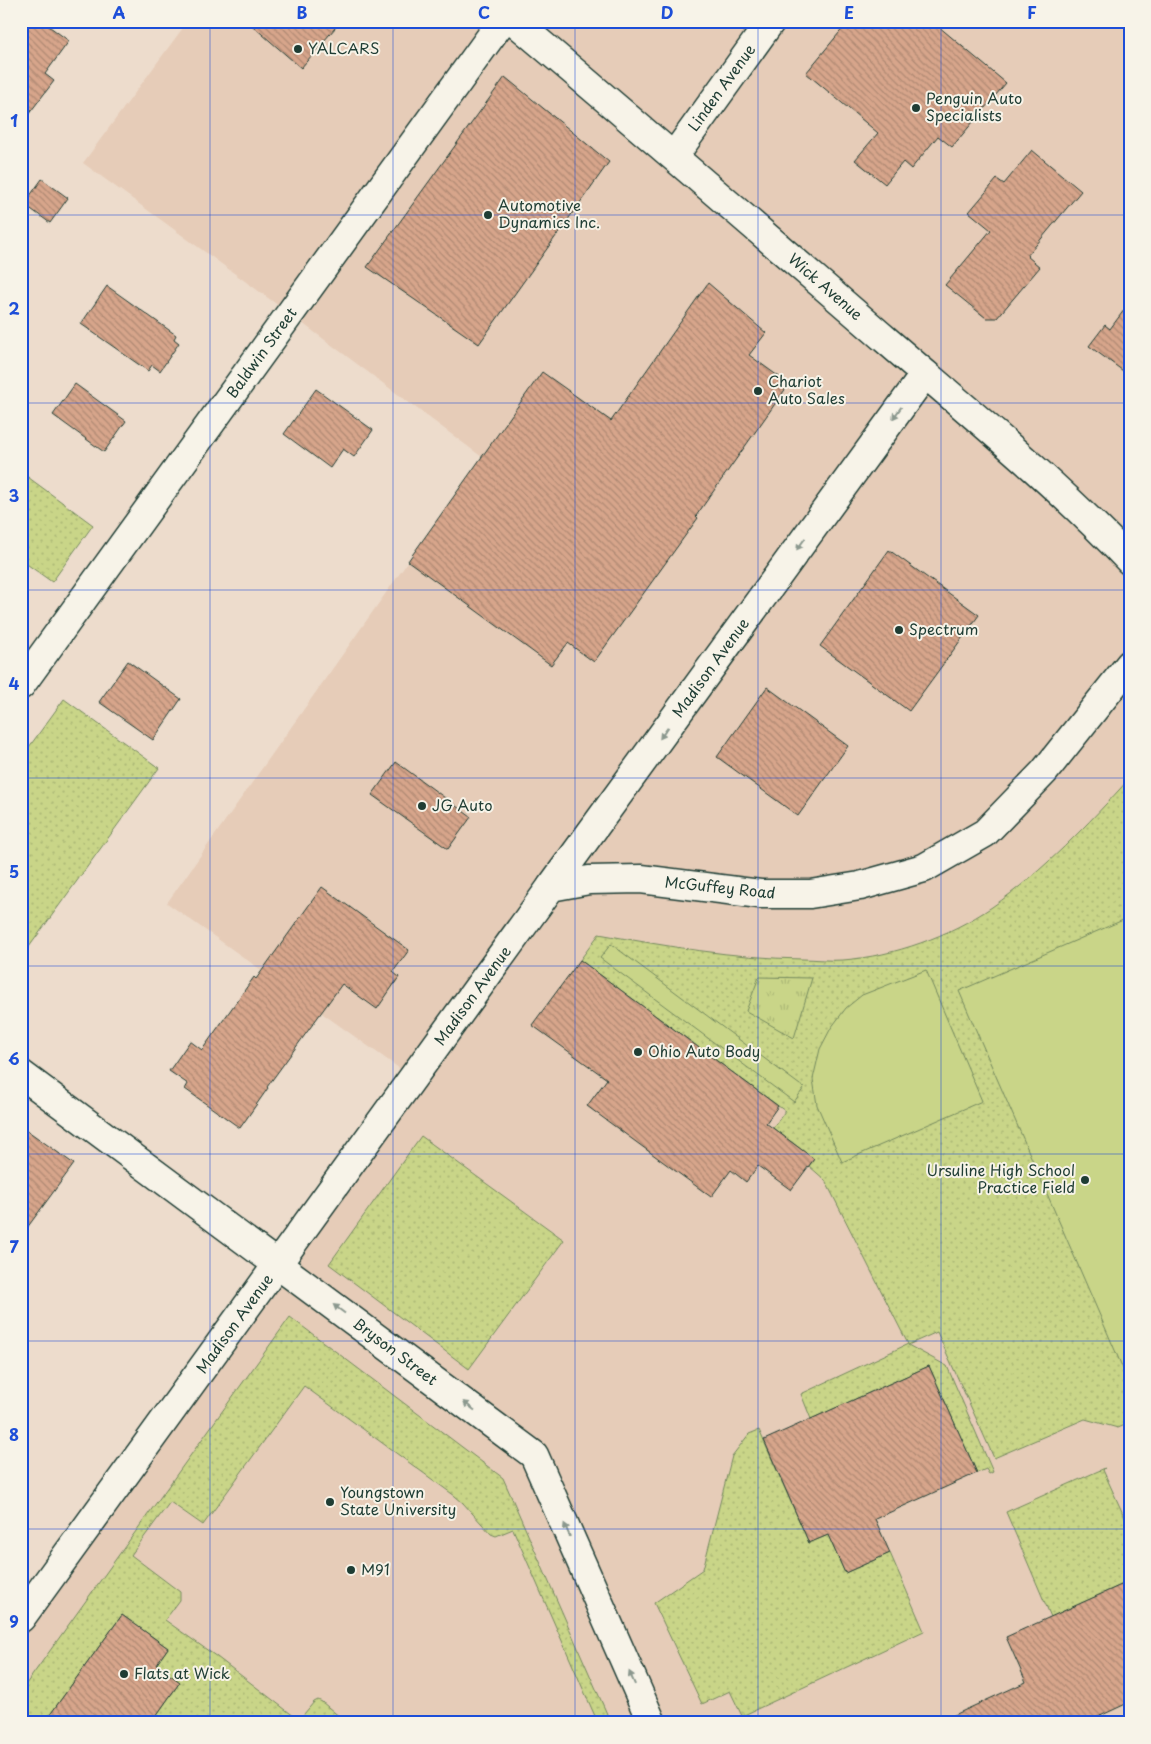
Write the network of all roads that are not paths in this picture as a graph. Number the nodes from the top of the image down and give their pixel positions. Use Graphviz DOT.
graph roads {
  1 [pos="502,21"];
  2 [pos="514,21"];
  3 [pos="771,21"];
  4 [pos="674,156"];
  5 [pos="925,374"];
  6 [pos="1130,561"];
  7 [pos="1130,664"];
  8 [pos="21,685"];
  9 [pos="551,887"];
  10 [pos="21,1074"];
  11 [pos="278,1264"];
  12 [pos="21,1618"];
  13 [pos="652,1723"];
  1 -- 8 [label="street, Baldwin Street"];
  2 -- 4 [label="street, Wick Avenue"];
  3 -- 4 [label="street, Linden Avenue"];
  4 -- 5 [label="street, Wick Avenue"];
  5 -- 6 [label="street, Wick Avenue"];
  5 -- 9 [label="street, Madison Avenue, one-way"];
  7 -- 9 [label="street, McGuffey Road"];
  9 -- 11 [label="street, Madison Avenue"];
  10 -- 11 [label="street, Bryson Street"];
  11 -- 12 [label="street, Madison Avenue"];
  13 -- 11 [label="street, Bryson Street, one-way"];
}
